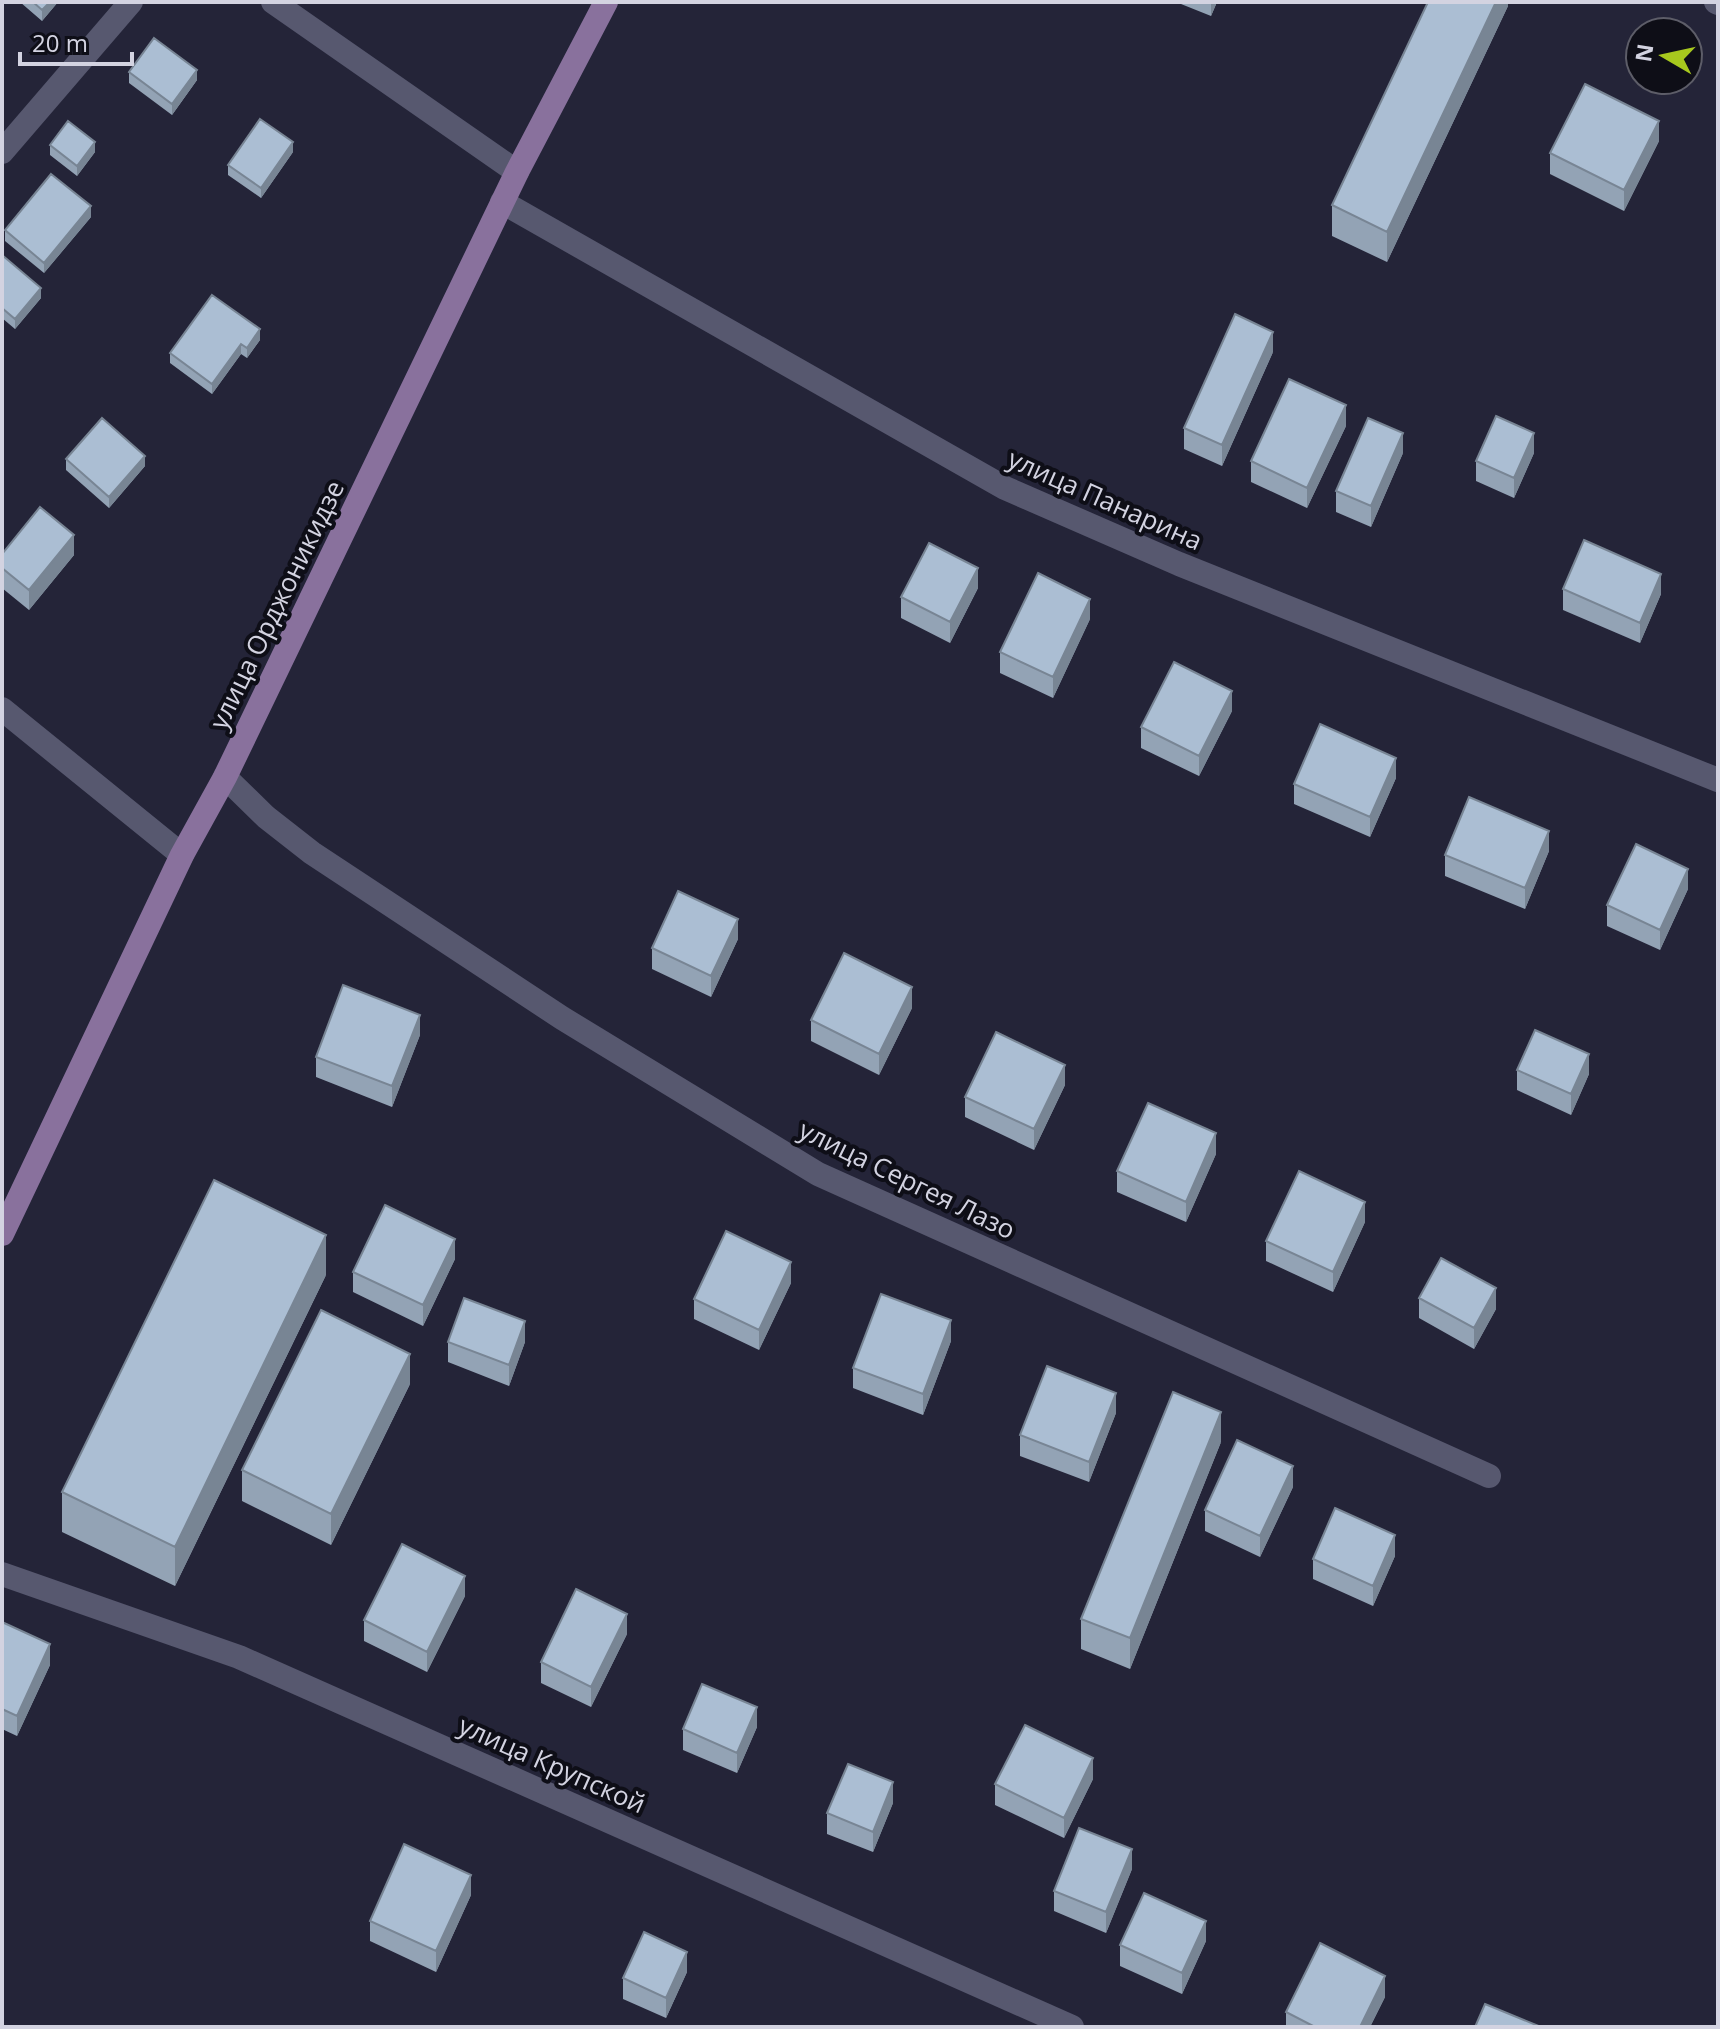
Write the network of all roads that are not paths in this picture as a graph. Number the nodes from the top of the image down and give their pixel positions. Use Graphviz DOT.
graph roads {
  1 [pos="131,2"];
  2 [pos="273,2"];
  3 [pos="606,2"];
  4 [pos="2,152"];
  5 [pos="517,172"];
  6 [pos="502,202"];
  7 [pos="5,719"];
  8 [pos="225,777"];
  9 [pos="1718,780"];
  10 [pos="182,855"];
  11 [pos="2,1234"];
  12 [pos="1489,1476"];
  13 [pos="2,1574"];
  14 [pos="1072,2027"];
  1 -- 4 [label="street"];
  2 -- 5 [label="street"];
  3 -- 5 [label="main road, улица Орджоникидзе"];
  5 -- 6 [label="main road, улица Орджоникидзе"];
  6 -- 8 [label="main road, улица Орджоникидзе"];
  6 -- 9 [label="street, улица Панарина"];
  7 -- 10 [label="street"];
  8 -- 10 [label="main road, улица Орджоникидзе"];
  8 -- 12 [label="street, улица Сергея Лазо"];
  10 -- 11 [label="main road, улица Орджоникидзе"];
  13 -- 14 [label="street, улица Крупской"];
}
